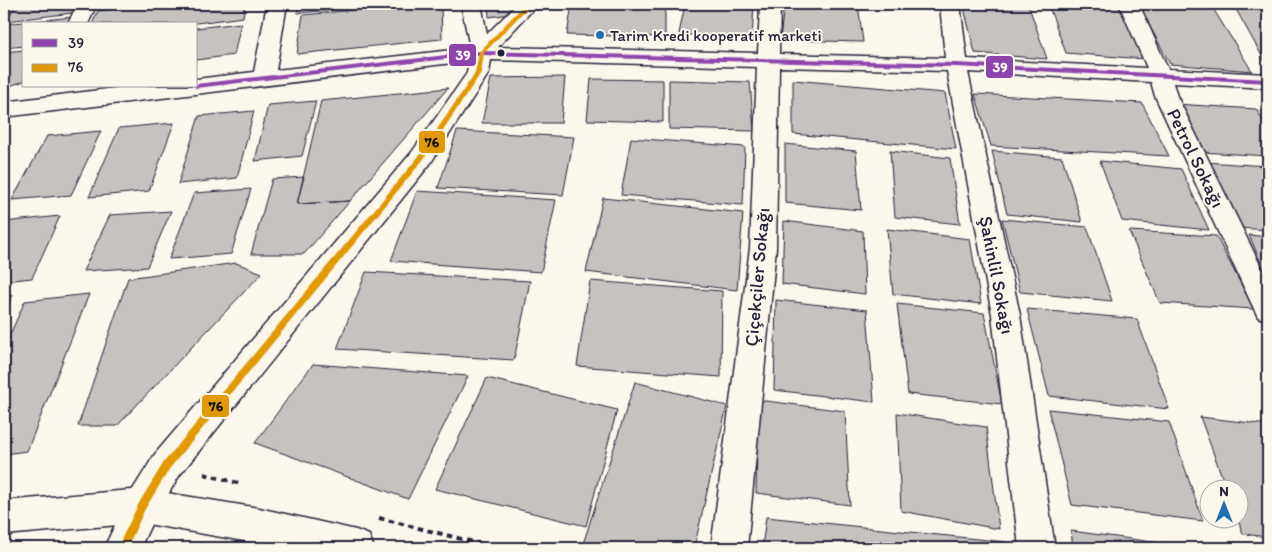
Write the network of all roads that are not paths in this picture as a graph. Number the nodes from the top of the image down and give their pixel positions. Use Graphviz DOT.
graph roads {
  1 [pos="87,4"];
  2 [pos="277,4"];
  3 [pos="471,4"];
  4 [pos="528,4"];
  5 [pos="770,4"];
  6 [pos="950,4"];
  7 [pos="1129,4"];
  8 [pos="79,22"];
  9 [pos="481,54"];
  10 [pos="768,60"];
  11 [pos="956,65"];
  12 [pos="1159,76"];
  13 [pos="264,77"];
  14 [pos="1268,81"];
  15 [pos="198,86"];
  16 [pos="163,88"];
  17 [pos="45,96"];
  18 [pos="4,108"];
  19 [pos="1268,309"];
  20 [pos="142,506"];
  21 [pos="4,518"];
  22 [pos="122,548"];
  23 [pos="356,548"];
  24 [pos="729,548"];
  25 [pos="1037,548"];
  1 -- 8 [label="street"];
  2 -- 13 [label="street"];
  3 -- 9 [label="street"];
  4 -- 9 [label="street"];
  5 -- 10 [label="street, Çiçekçiler Sokağı"];
  6 -- 11 [label="street, Şahinlil Sokağı"];
  7 -- 12 [label="street, Petrol Sokağı"];
  9 -- 10 [label="street"];
  9 -- 13 [label="street"];
  9 -- 20 [label="street"];
  10 -- 11 [label="street"];
  10 -- 24 [label="street, Çiçekçiler Sokağı"];
  11 -- 12 [label="street"];
  11 -- 25 [label="street, Şahinlil Sokağı"];
  12 -- 14 [label="street"];
  12 -- 19 [label="street, Petrol Sokağı"];
  13 -- 15 [label="street"];
  16 -- 17 [label="street"];
  17 -- 18 [label="street"];
  20 -- 21 [label="street"];
  20 -- 22 [label="street"];
  20 -- 23 [label="street"];
}
